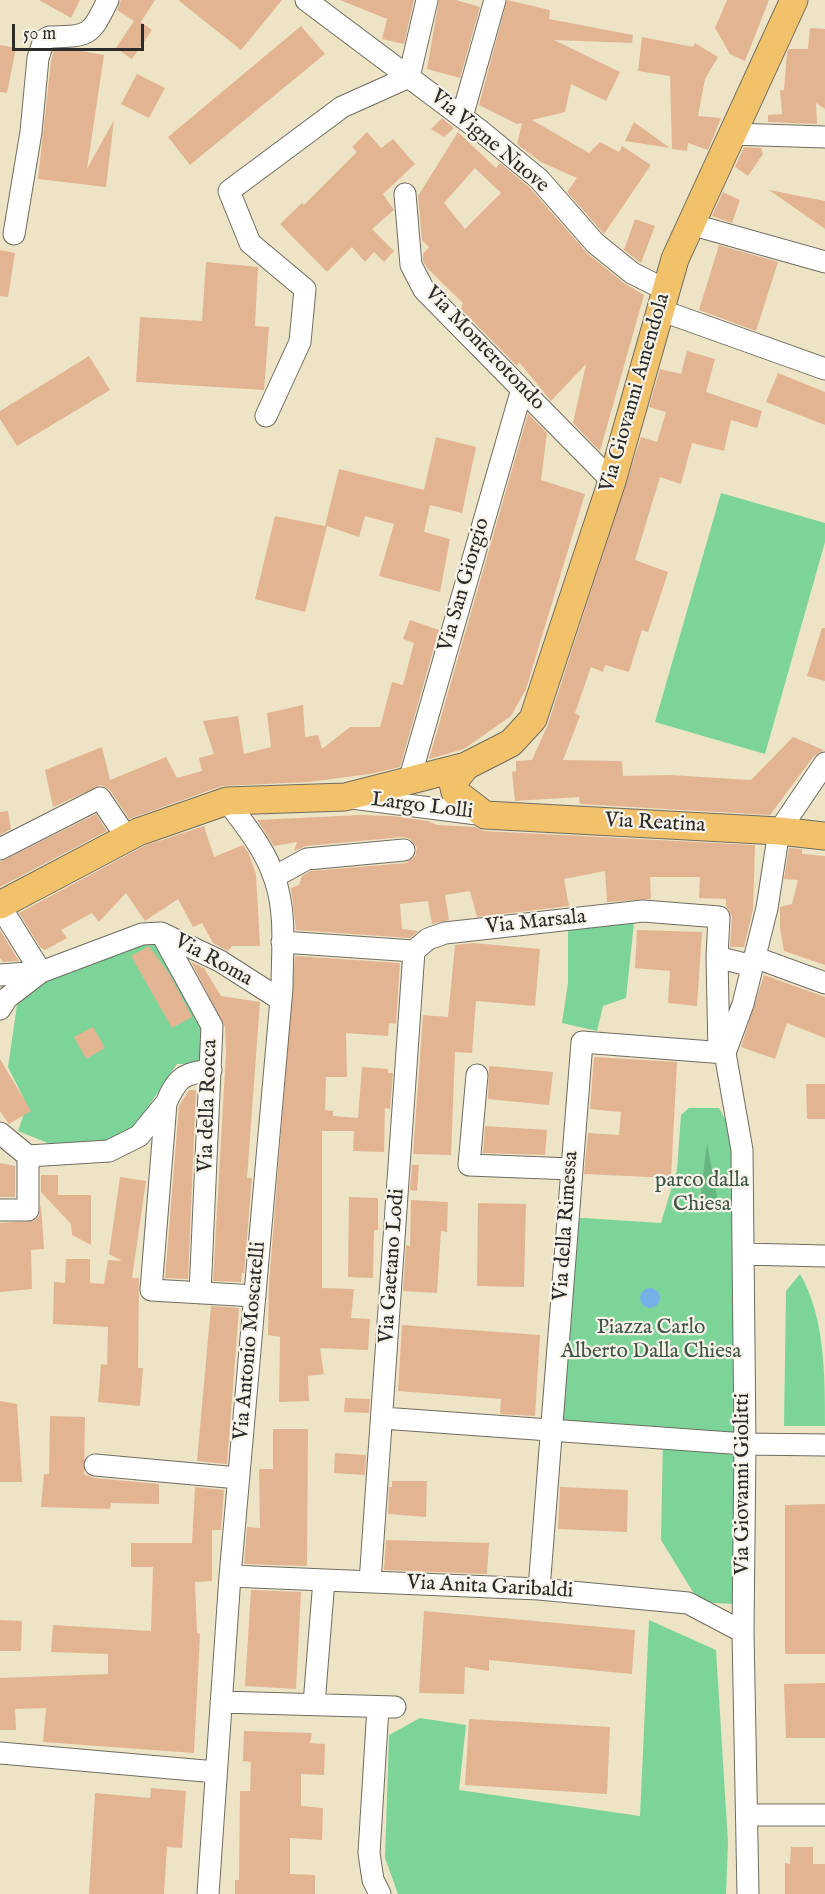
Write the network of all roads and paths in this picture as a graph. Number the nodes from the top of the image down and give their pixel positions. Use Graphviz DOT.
graph roads {
  1 [pos="108,0"];
  2 [pos="306,0"];
  3 [pos="427,0"];
  4 [pos="495,0"];
  5 [pos="794,0"];
  6 [pos="409,77"];
  7 [pos="462,117"];
  8 [pos="731,134"];
  9 [pos="825,137"];
  10 [pos="405,194"];
  11 [pos="690,224"];
  12 [pos="14,234"];
  13 [pos="825,262"];
  14 [pos="663,300"];
  15 [pos="825,369"];
  16 [pos="522,389"];
  17 [pos="266,416"];
  18 [pos="612,481"];
  19 [pos="825,763"];
  20 [pos="466,766"];
  21 [pos="409,781"];
  22 [pos="345,797"];
  23 [pos="227,801"];
  24 [pos="485,815"];
  25 [pos="779,831"];
  26 [pos="825,836"];
  27 [pos="127,838"];
  28 [pos="0,849"];
  29 [pos="404,850"];
  30 [pos="274,877"];
  31 [pos="0,905"];
  32 [pos="161,933"];
  33 [pos="282,942"];
  34 [pos="414,951"];
  35 [pos="717,957"];
  36 [pos="753,962"];
  37 [pos="41,972"];
  38 [pos="0,975"];
  39 [pos="825,983"];
  40 [pos="281,1000"];
  41 [pos="0,1009"];
  42 [pos="722,1053"];
  43 [pos="211,1070"];
  44 [pos="477,1074"];
  45 [pos="166,1103"];
  46 [pos="0,1133"];
  47 [pos="28,1156"];
  48 [pos="572,1169"];
  49 [pos="0,1210"];
  50 [pos="743,1254"];
  51 [pos="825,1256"];
  52 [pos="200,1293"];
  53 [pos="255,1296"];
  54 [pos="382,1418"];
  55 [pos="551,1430"];
  56 [pos="745,1444"];
  57 [pos="825,1445"];
  58 [pos="95,1465"];
  59 [pos="238,1478"];
  60 [pos="230,1576"];
  61 [pos="324,1580"];
  62 [pos="370,1582"];
  63 [pos="539,1589"];
  64 [pos="743,1632"];
  65 [pos="221,1702"];
  66 [pos="314,1704"];
  67 [pos="0,1753"];
  68 [pos="216,1772"];
  69 [pos="747,1815"];
  70 [pos="825,1815"];
  71 [pos="208,1894"];
  72 [pos="380,1894"];
  73 [pos="748,1894"];
  1 -- 12 [label="street"];
  2 -- 6 [label="street, Via Vigne Nuove"];
  3 -- 6 [label="street"];
  4 -- 7 [label="street"];
  5 -- 8 [label="main road, Via Giovanni Amendola"];
  6 -- 7 [label="street, Via Vigne Nuove"];
  6 -- 17 [label="street"];
  7 -- 14 [label="street, Via Vigne Nuove"];
  8 -- 9 [label="street"];
  8 -- 11 [label="main road, Via Giovanni Amendola"];
  10 -- 16 [label="street, Via Monterotondo"];
  11 -- 13 [label="street"];
  11 -- 14 [label="main road, Via Giovanni Amendola"];
  14 -- 15 [label="street, Via Vigne Nuove"];
  14 -- 18 [label="main road, Via Giovanni Amendola"];
  16 -- 18 [label="street, Via Monterotondo"];
  16 -- 21 [label="street, Via San Giorgio"];
  18 -- 20 [label="main road, Via Giovanni Amendola"];
  19 -- 25 [label="street"];
  20 -- 21 [label="main road, Largo Lolli"];
  20 -- 24 [label="main road, Largo Lolli"];
  21 -- 22 [label="main road, Largo Lolli"];
  22 -- 23 [label="main road"];
  22 -- 24 [label="street, Largo Lolli"];
  23 -- 27 [label="main road"];
  23 -- 30 [label="street, Via Antonio Moscatelli"];
  24 -- 25 [label="main road, Via Reatina"];
  25 -- 26 [label="main road, Via Reatina"];
  25 -- 36 [label="street, Via Giovanni Giolitti"];
  27 -- 28 [label="street"];
  27 -- 31 [label="main road"];
  29 -- 30 [label="street"];
  30 -- 33 [label="street, Via Antonio Moscatelli"];
  31 -- 37 [label="street"];
  32 -- 37 [label="street, Via Roma"];
  32 -- 40 [label="street, Via Roma"];
  32 -- 43 [label="street, Via della Rocca"];
  33 -- 34 [label="street"];
  33 -- 40 [label="street, Via Antonio Moscatelli"];
  34 -- 35 [label="street, Via Marsala"];
  34 -- 54 [label="street, Via Gaetano Lodi"];
  35 -- 36 [label="street"];
  35 -- 42 [label="street"];
  36 -- 39 [label="street"];
  36 -- 42 [label="street, Via Giovanni Giolitti"];
  37 -- 38 [label="street"];
  37 -- 41 [label="street"];
  40 -- 53 [label="street, Via Antonio Moscatelli"];
  42 -- 48 [label="street, Via della Rimessa"];
  42 -- 50 [label="street, Via Giovanni Giolitti"];
  43 -- 45 [label="street"];
  43 -- 52 [label="street, Via della Rocca"];
  44 -- 48 [label="street"];
  45 -- 47 [label="street"];
  45 -- 52 [label="street"];
  46 -- 47 [label="street"];
  47 -- 49 [label="street"];
  48 -- 55 [label="street, Via della Rimessa"];
  50 -- 51 [label="street"];
  50 -- 56 [label="street, Via Giovanni Giolitti"];
  52 -- 53 [label="street"];
  53 -- 59 [label="street, Via Antonio Moscatelli"];
  54 -- 55 [label="street"];
  54 -- 62 [label="street, Via Gaetano Lodi"];
  55 -- 56 [label="street"];
  55 -- 63 [label="street, Via della Rimessa"];
  56 -- 57 [label="street"];
  56 -- 64 [label="street, Via Giovanni Giolitti"];
  58 -- 59 [label="street"];
  59 -- 60 [label="street, Via Antonio Moscatelli"];
  60 -- 61 [label="street, Via Anita Garibaldi"];
  60 -- 65 [label="street, Via Antonio Moscatelli"];
  61 -- 62 [label="street, Via Anita Garibaldi"];
  61 -- 66 [label="street"];
  62 -- 63 [label="street, Via Anita Garibaldi"];
  63 -- 64 [label="street, Via Anita Garibaldi"];
  64 -- 69 [label="street, Via Giovanni Giolitti"];
  65 -- 66 [label="street"];
  65 -- 68 [label="street, Via Antonio Moscatelli"];
  66 -- 72 [label="street"];
  67 -- 68 [label="street"];
  68 -- 71 [label="street, Via Antonio Moscatelli"];
  69 -- 70 [label="street"];
  69 -- 73 [label="street, Via Giovanni Giolitti"];
}
